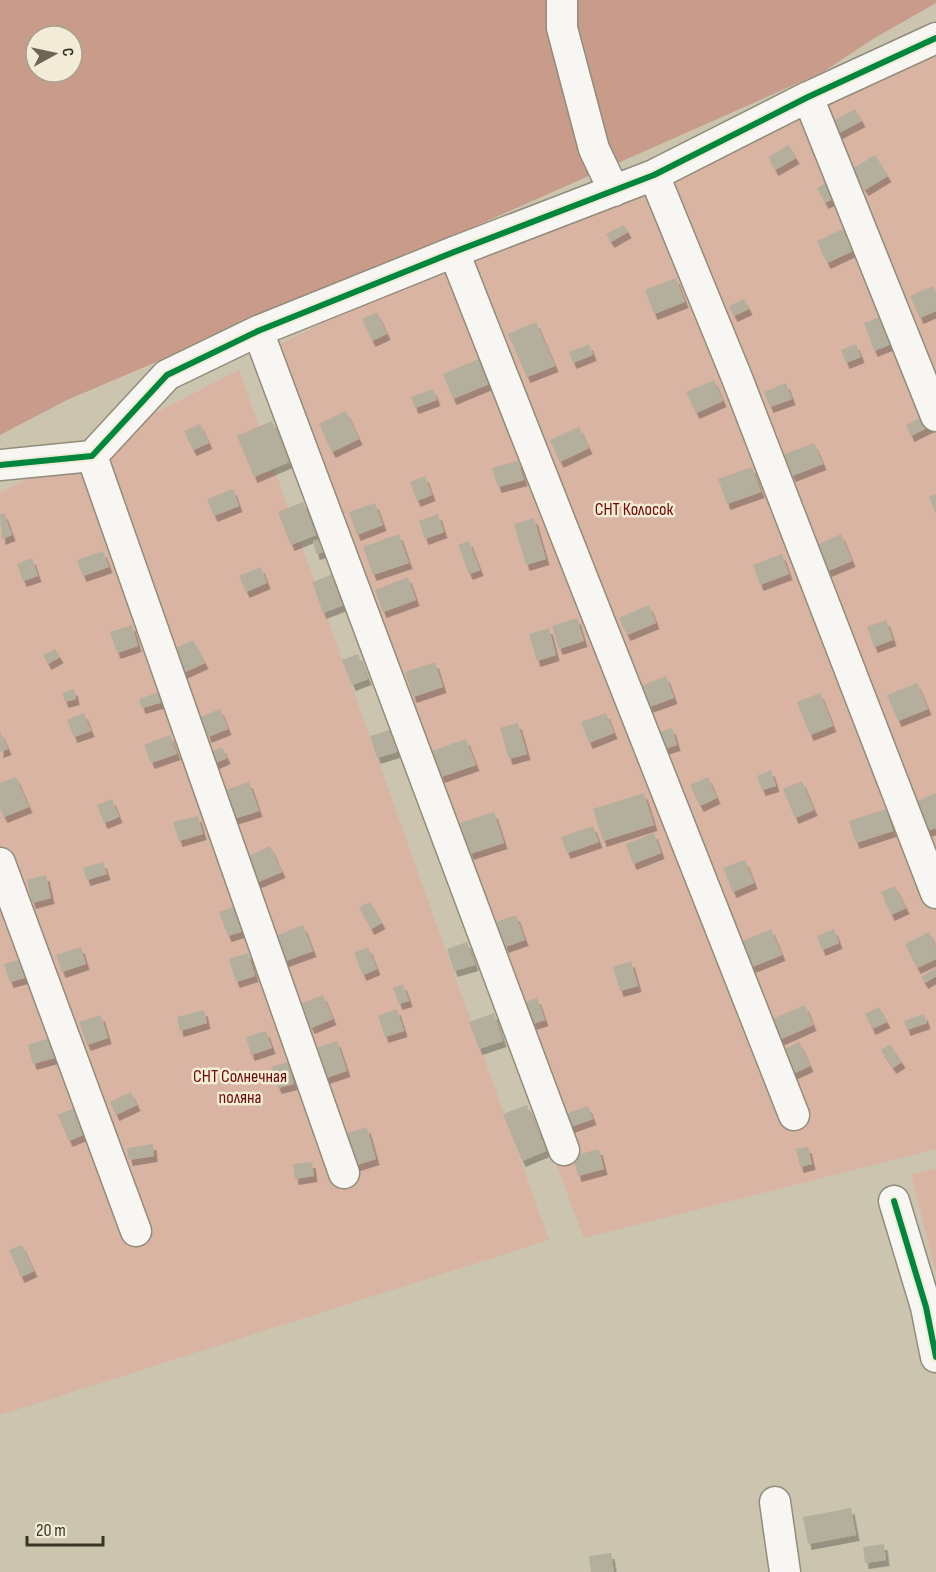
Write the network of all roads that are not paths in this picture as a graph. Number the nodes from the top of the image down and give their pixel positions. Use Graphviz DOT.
graph roads {
  1 [pos="562,0"];
  2 [pos="936,38"];
  3 [pos="808,97"];
  4 [pos="654,175"];
  5 [pos="614,191"];
  6 [pos="454,252"];
  7 [pos="258,331"];
  8 [pos="936,416"];
  9 [pos="92,456"];
  10 [pos="0,465"];
  11 [pos="0,862"];
  12 [pos="936,893"];
  13 [pos="794,1115"];
  14 [pos="564,1150"];
  15 [pos="344,1173"];
  16 [pos="894,1201"];
  17 [pos="136,1231"];
  18 [pos="936,1357"];
  19 [pos="775,1502"];
  20 [pos="785,1572"];
  1 -- 5 [label="street"];
  2 -- 3 [label="street"];
  3 -- 4 [label="street"];
  3 -- 8 [label="street"];
  4 -- 5 [label="street"];
  4 -- 12 [label="street"];
  5 -- 6 [label="street"];
  6 -- 7 [label="street"];
  6 -- 13 [label="street"];
  7 -- 9 [label="street"];
  7 -- 14 [label="street"];
  9 -- 10 [label="street"];
  9 -- 15 [label="street"];
  11 -- 17 [label="street"];
  16 -- 18 [label="street"];
  19 -- 20 [label="street"];
}
